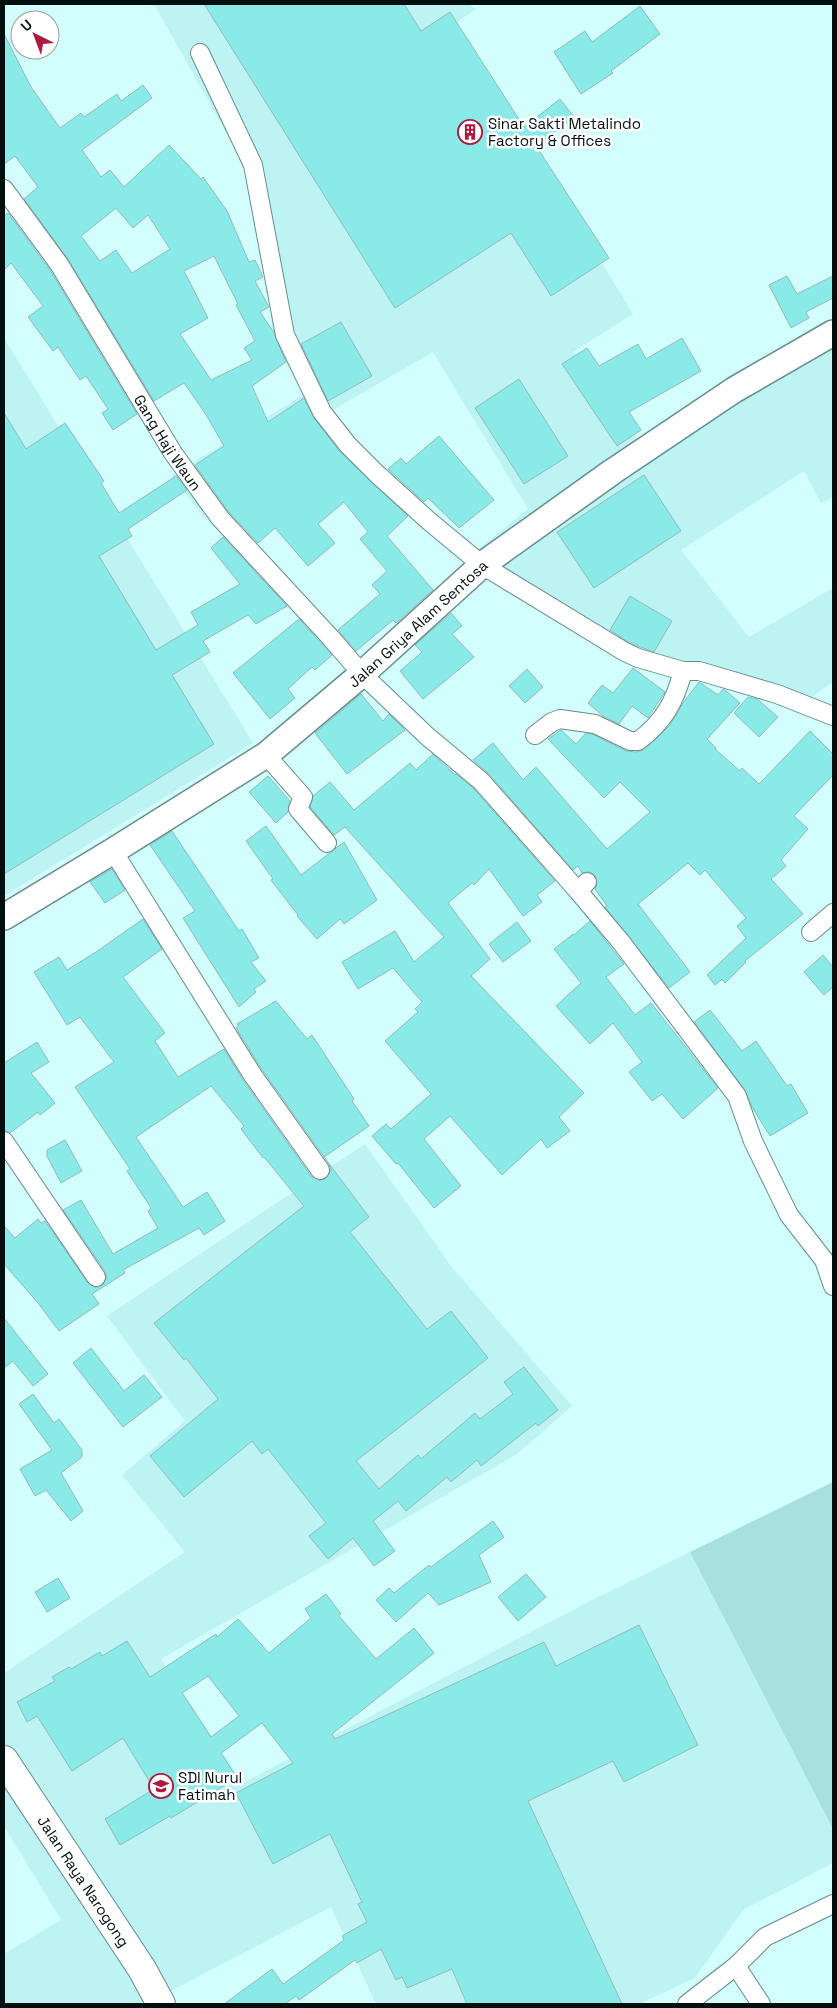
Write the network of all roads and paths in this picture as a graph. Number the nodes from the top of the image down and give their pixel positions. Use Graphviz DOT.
graph roads {
  1 [pos="200,53"];
  2 [pos="4,189"];
  3 [pos="833,333"];
  4 [pos="482,565"];
  5 [pos="682,671"];
  6 [pos="362,674"];
  7 [pos="833,716"];
  8 [pos="536,735"];
  9 [pos="266,755"];
  10 [pos="327,843"];
  11 [pos="113,851"];
  12 [pos="833,913"];
  13 [pos="4,917"];
  14 [pos="811,932"];
  15 [pos="4,1141"];
  16 [pos="320,1170"];
  17 [pos="96,1277"];
  18 [pos="833,1286"];
  19 [pos="4,1760"];
  20 [pos="833,1904"];
  21 [pos="736,1966"];
  22 [pos="161,2004"];
  23 [pos="687,2004"];
  24 [pos="761,2004"];
  1 -- 4 [label="street"];
  2 -- 6 [label="street, Gang Haji Waun"];
  3 -- 4 [label="street, Jalan Griya Alam Sentosa"];
  4 -- 5 [label="street"];
  4 -- 6 [label="street, Jalan Griya Alam Sentosa"];
  5 -- 7 [label="street"];
  5 -- 8 [label="street"];
  6 -- 9 [label="street, Jalan Griya Alam Sentosa"];
  6 -- 18 [label="street, Gang Haji Waun"];
  9 -- 10 [label="street"];
  9 -- 11 [label="street, Jalan Griya Alam Sentosa"];
  11 -- 13 [label="street, Jalan Griya Alam Sentosa"];
  11 -- 16 [label="street"];
  12 -- 14 [label="street"];
  15 -- 17 [label="street"];
  19 -- 22 [label="main road, Jalan Raya Narogong"];
  20 -- 21 [label="street"];
  21 -- 23 [label="street"];
  21 -- 24 [label="street"];
}
